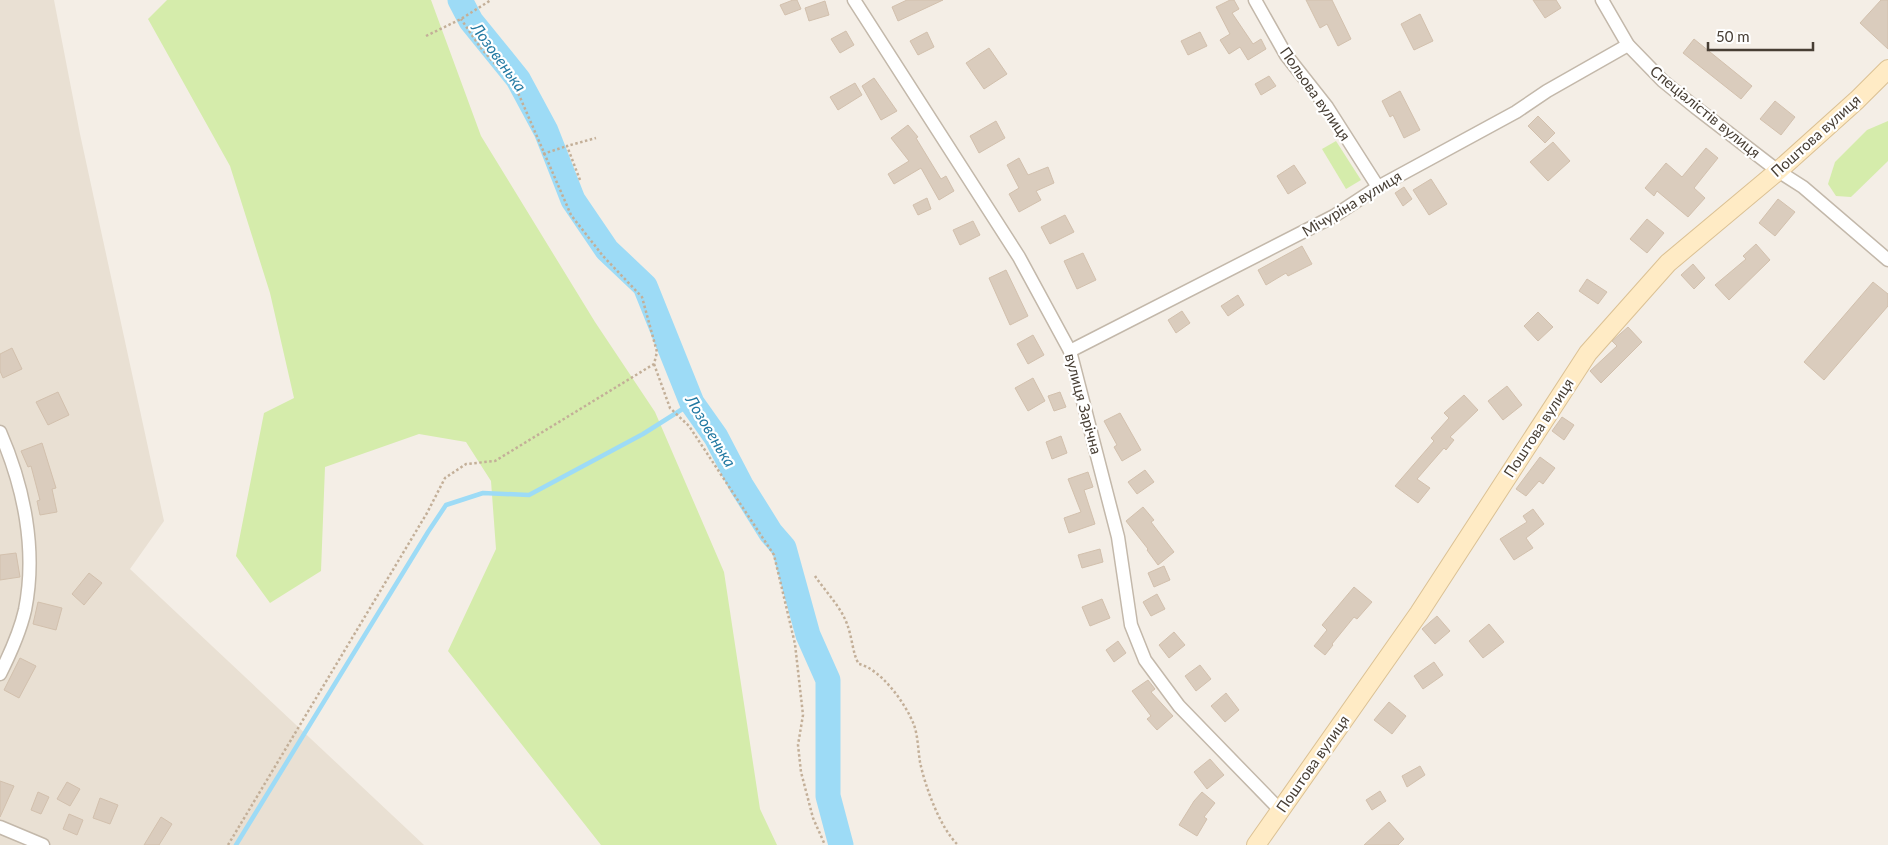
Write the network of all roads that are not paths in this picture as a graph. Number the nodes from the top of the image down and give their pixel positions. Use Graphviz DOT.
graph roads {
  1 [pos="854,0"];
  2 [pos="1255,0"];
  3 [pos="1602,0"];
  4 [pos="1628,45"];
  5 [pos="1888,69"];
  6 [pos="1778,171"];
  7 [pos="1378,187"];
  8 [pos="1888,260"];
  9 [pos="1070,351"];
  10 [pos="0,432"];
  11 [pos="0,674"];
  12 [pos="1281,811"];
  13 [pos="0,827"];
  14 [pos="43,845"];
  15 [pos="1256,845"];
  1 -- 9 [label="street, вулиця Зарічна"];
  2 -- 7 [label="street, Польова вулиця"];
  3 -- 4 [label="street, Спеціалістів вулиця"];
  4 -- 6 [label="street, Спеціалістів вулиця"];
  4 -- 7 [label="street, Мічуріна вулиця"];
  5 -- 6 [label="street, Поштова вулиця"];
  6 -- 8 [label="street, Спеціалістів вулиця"];
  6 -- 12 [label="street, Поштова вулиця"];
  7 -- 9 [label="street, Мічуріна вулиця"];
  9 -- 12 [label="street, вулиця Зарічна"];
  10 -- 11 [label="street"];
  12 -- 15 [label="street, Поштова вулиця"];
  13 -- 14 [label="street"];
}
